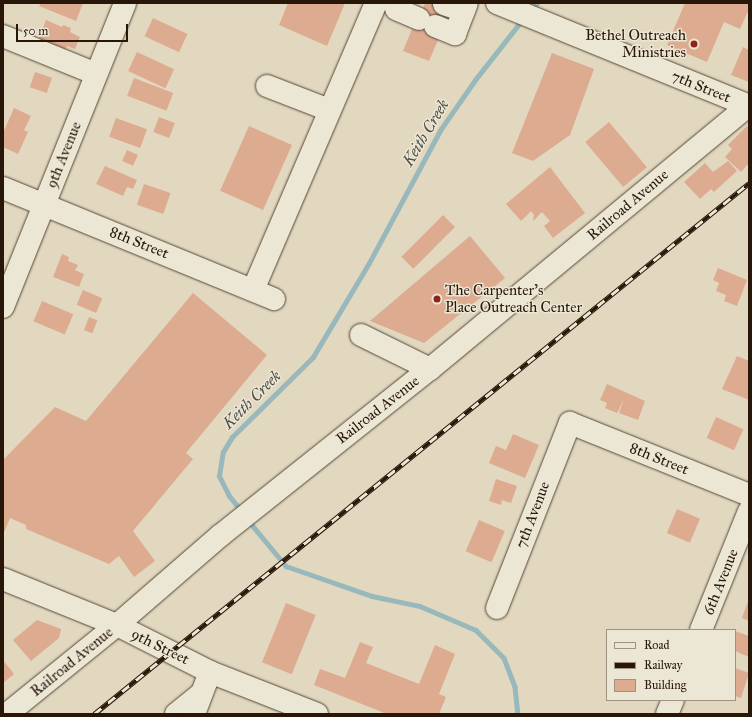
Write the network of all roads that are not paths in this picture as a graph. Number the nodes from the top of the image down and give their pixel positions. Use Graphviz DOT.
graph roads {
  1 [pos="125,3"];
  2 [pos="376,3"];
  3 [pos="497,3"];
  4 [pos="392,5"];
  5 [pos="458,6"];
  6 [pos="3,36"];
  7 [pos="96,74"];
  8 [pos="267,86"];
  9 [pos="749,106"];
  10 [pos="329,110"];
  11 [pos="3,188"];
  12 [pos="44,204"];
  13 [pos="253,290"];
  14 [pos="274,299"];
  15 [pos="3,307"];
  16 [pos="361,335"];
  17 [pos="430,369"];
  18 [pos="570,423"];
  19 [pos="749,495"];
  20 [pos="749,511"];
  21 [pos="3,579"];
  22 [pos="497,608"];
  23 [pos="117,625"];
  24 [pos="701,629"];
  25 [pos="210,672"];
  26 [pos="202,693"];
  27 [pos="673,701"];
  28 [pos="7,714"];
  29 [pos="176,714"];
  30 [pos="194,714"];
  31 [pos="317,714"];
  32 [pos="667,714"];
  1 -- 7 [label="street, 9th Avenue"];
  2 -- 10 [label="street"];
  3 -- 9 [label="street, 7th Street"];
  4 -- 5 [label="street"];
  6 -- 7 [label="street"];
  7 -- 12 [label="street, 9th Avenue"];
  8 -- 10 [label="street"];
  9 -- 17 [label="street, Railroad Avenue"];
  10 -- 13 [label="street"];
  11 -- 12 [label="street, 8th Street"];
  12 -- 13 [label="street, 8th Street"];
  12 -- 15 [label="street, 9th Avenue"];
  13 -- 14 [label="street, 8th Street"];
  16 -- 17 [label="street"];
  17 -- 23 [label="street, Railroad Avenue"];
  18 -- 19 [label="street, 8th Street"];
  18 -- 22 [label="street, 7th Avenue"];
  20 -- 24 [label="street, 6th Avenue"];
  21 -- 23 [label="street, 9th Street"];
  23 -- 25 [label="street, 9th Street"];
  23 -- 28 [label="street, Railroad Avenue"];
  25 -- 26 [label="street"];
  25 -- 31 [label="street, 9th Street"];
  26 -- 29 [label="street"];
  26 -- 30 [label="street"];
  27 -- 32 [label="street"];
}
